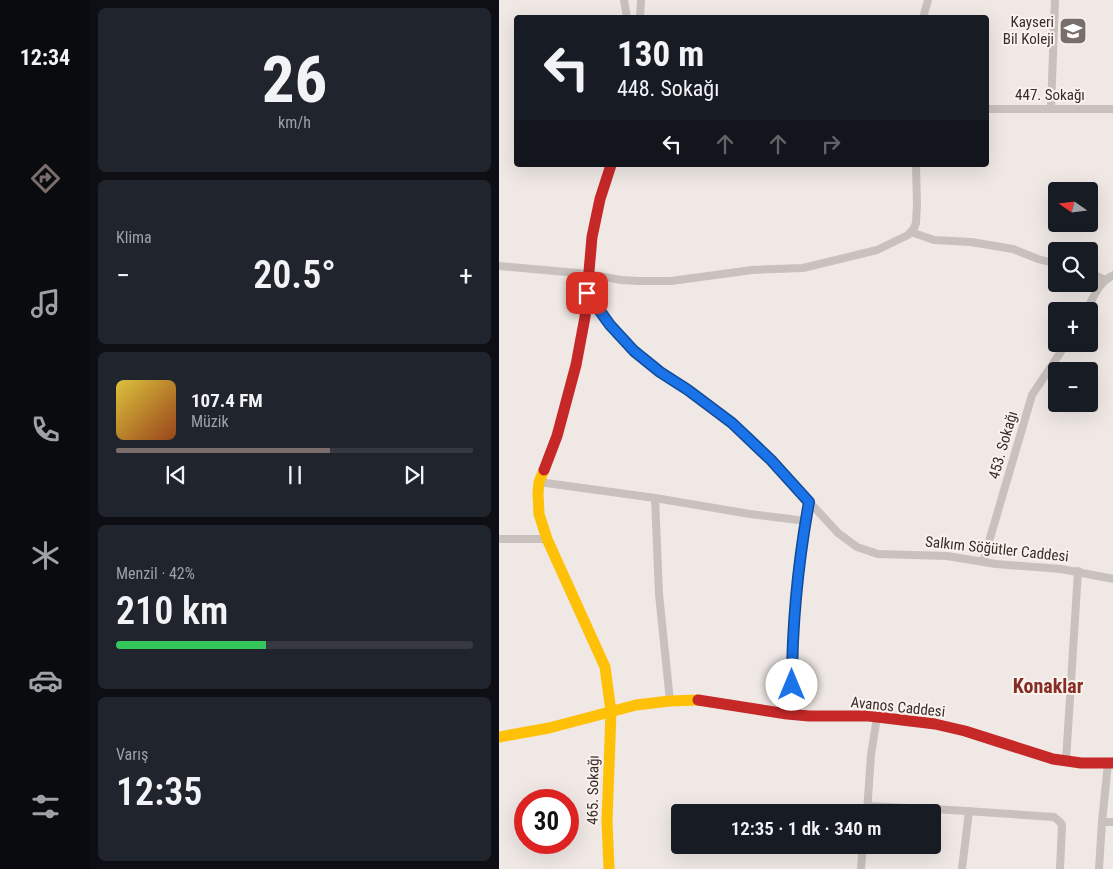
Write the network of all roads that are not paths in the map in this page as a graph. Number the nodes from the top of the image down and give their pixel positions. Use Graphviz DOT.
graph roads {
  1 [pos="624,0"];
  2 [pos="641,0"];
  3 [pos="927,0"];
  4 [pos="1055,0"];
  5 [pos="626,15"];
  6 [pos="640,15"];
  7 [pos="924,15"];
  8 [pos="1051,108"];
  9 [pos="989,109"];
  10 [pos="1113,110"];
  11 [pos="610,167"];
  12 [pos="916,167"];
  13 [pos="911,232"];
  14 [pos="1048,262"];
  15 [pos="499,266"];
  16 [pos="588,274"];
  17 [pos="1113,275"];
  18 [pos="1098,276"];
  19 [pos="1105,280"];
  20 [pos="587,293"];
  21 [pos="1091,302"];
  22 [pos="1061,352"];
  23 [pos="539,482"];
  24 [pos="655,498"];
  25 [pos="809,502"];
  26 [pos="806,521"];
  27 [pos="499,539"];
  28 [pos="547,539"];
  29 [pos="983,562"];
  30 [pos="1079,571"];
  31 [pos="1113,578"];
  32 [pos="670,701"];
  33 [pos="611,712"];
  34 [pos="793,714"];
  35 [pos="877,716"];
  36 [pos="499,737"];
  37 [pos="1066,761"];
  38 [pos="1111,763"];
  39 [pos="867,804"];
  40 [pos="941,810"];
  41 [pos="969,811"];
  42 [pos="1101,822"];
  43 [pos="1113,822"];
  44 [pos="862,854"];
  45 [pos="609,869"];
  46 [pos="861,869"];
  47 [pos="962,869"];
  48 [pos="1060,869"];
  49 [pos="1099,869"];
  1 -- 5 [label="street"];
  2 -- 6 [label="street"];
  3 -- 7 [label="street"];
  4 -- 8 [label="street"];
  8 -- 9 [label="street, 447. Sokağı"];
  8 -- 10 [label="street, 447. Sokağı"];
  11 -- 16 [label="street, 465. Sokağı"];
  12 -- 13 [label="street"];
  13 -- 14 [label="street"];
  13 -- 16 [label="street"];
  15 -- 16 [label="street"];
  16 -- 20 [label="street, 465. Sokağı"];
  17 -- 19 [label="street"];
  18 -- 19 [label="street"];
  19 -- 21 [label="street"];
  20 -- 23 [label="street, 465. Sokağı"];
  20 -- 25 [label="street, Salkım Söğütler Caddesi"];
  22 -- 29 [label="street, 453. Sokağı"];
  23 -- 24 [label="street"];
  23 -- 28 [label="street, 465. Sokağı"];
  24 -- 26 [label="street"];
  24 -- 32 [label="street"];
  25 -- 26 [label="street"];
  25 -- 29 [label="street, Salkım Söğütler Caddesi"];
  26 -- 34 [label="street"];
  27 -- 28 [label="street"];
  28 -- 33 [label="street, 465. Sokağı"];
  29 -- 30 [label="street, Salkım Söğütler Caddesi"];
  30 -- 31 [label="street, Salkım Söğütler Caddesi"];
  30 -- 37 [label="street"];
  32 -- 33 [label="street, Avanos Caddesi"];
  32 -- 34 [label="street, Avanos Caddesi"];
  33 -- 36 [label="street, Avanos Caddesi"];
  33 -- 45 [label="street, 465. Sokağı"];
  34 -- 35 [label="street, Avanos Caddesi"];
  35 -- 37 [label="street, Avanos Caddesi"];
  35 -- 39 [label="street"];
  37 -- 38 [label="street, Avanos Caddesi"];
  38 -- 42 [label="street"];
  40 -- 41 [label="street"];
  41 -- 47 [label="street"];
  41 -- 48 [label="street"];
  42 -- 43 [label="street"];
  42 -- 49 [label="street"];
  44 -- 46 [label="street"];
}
